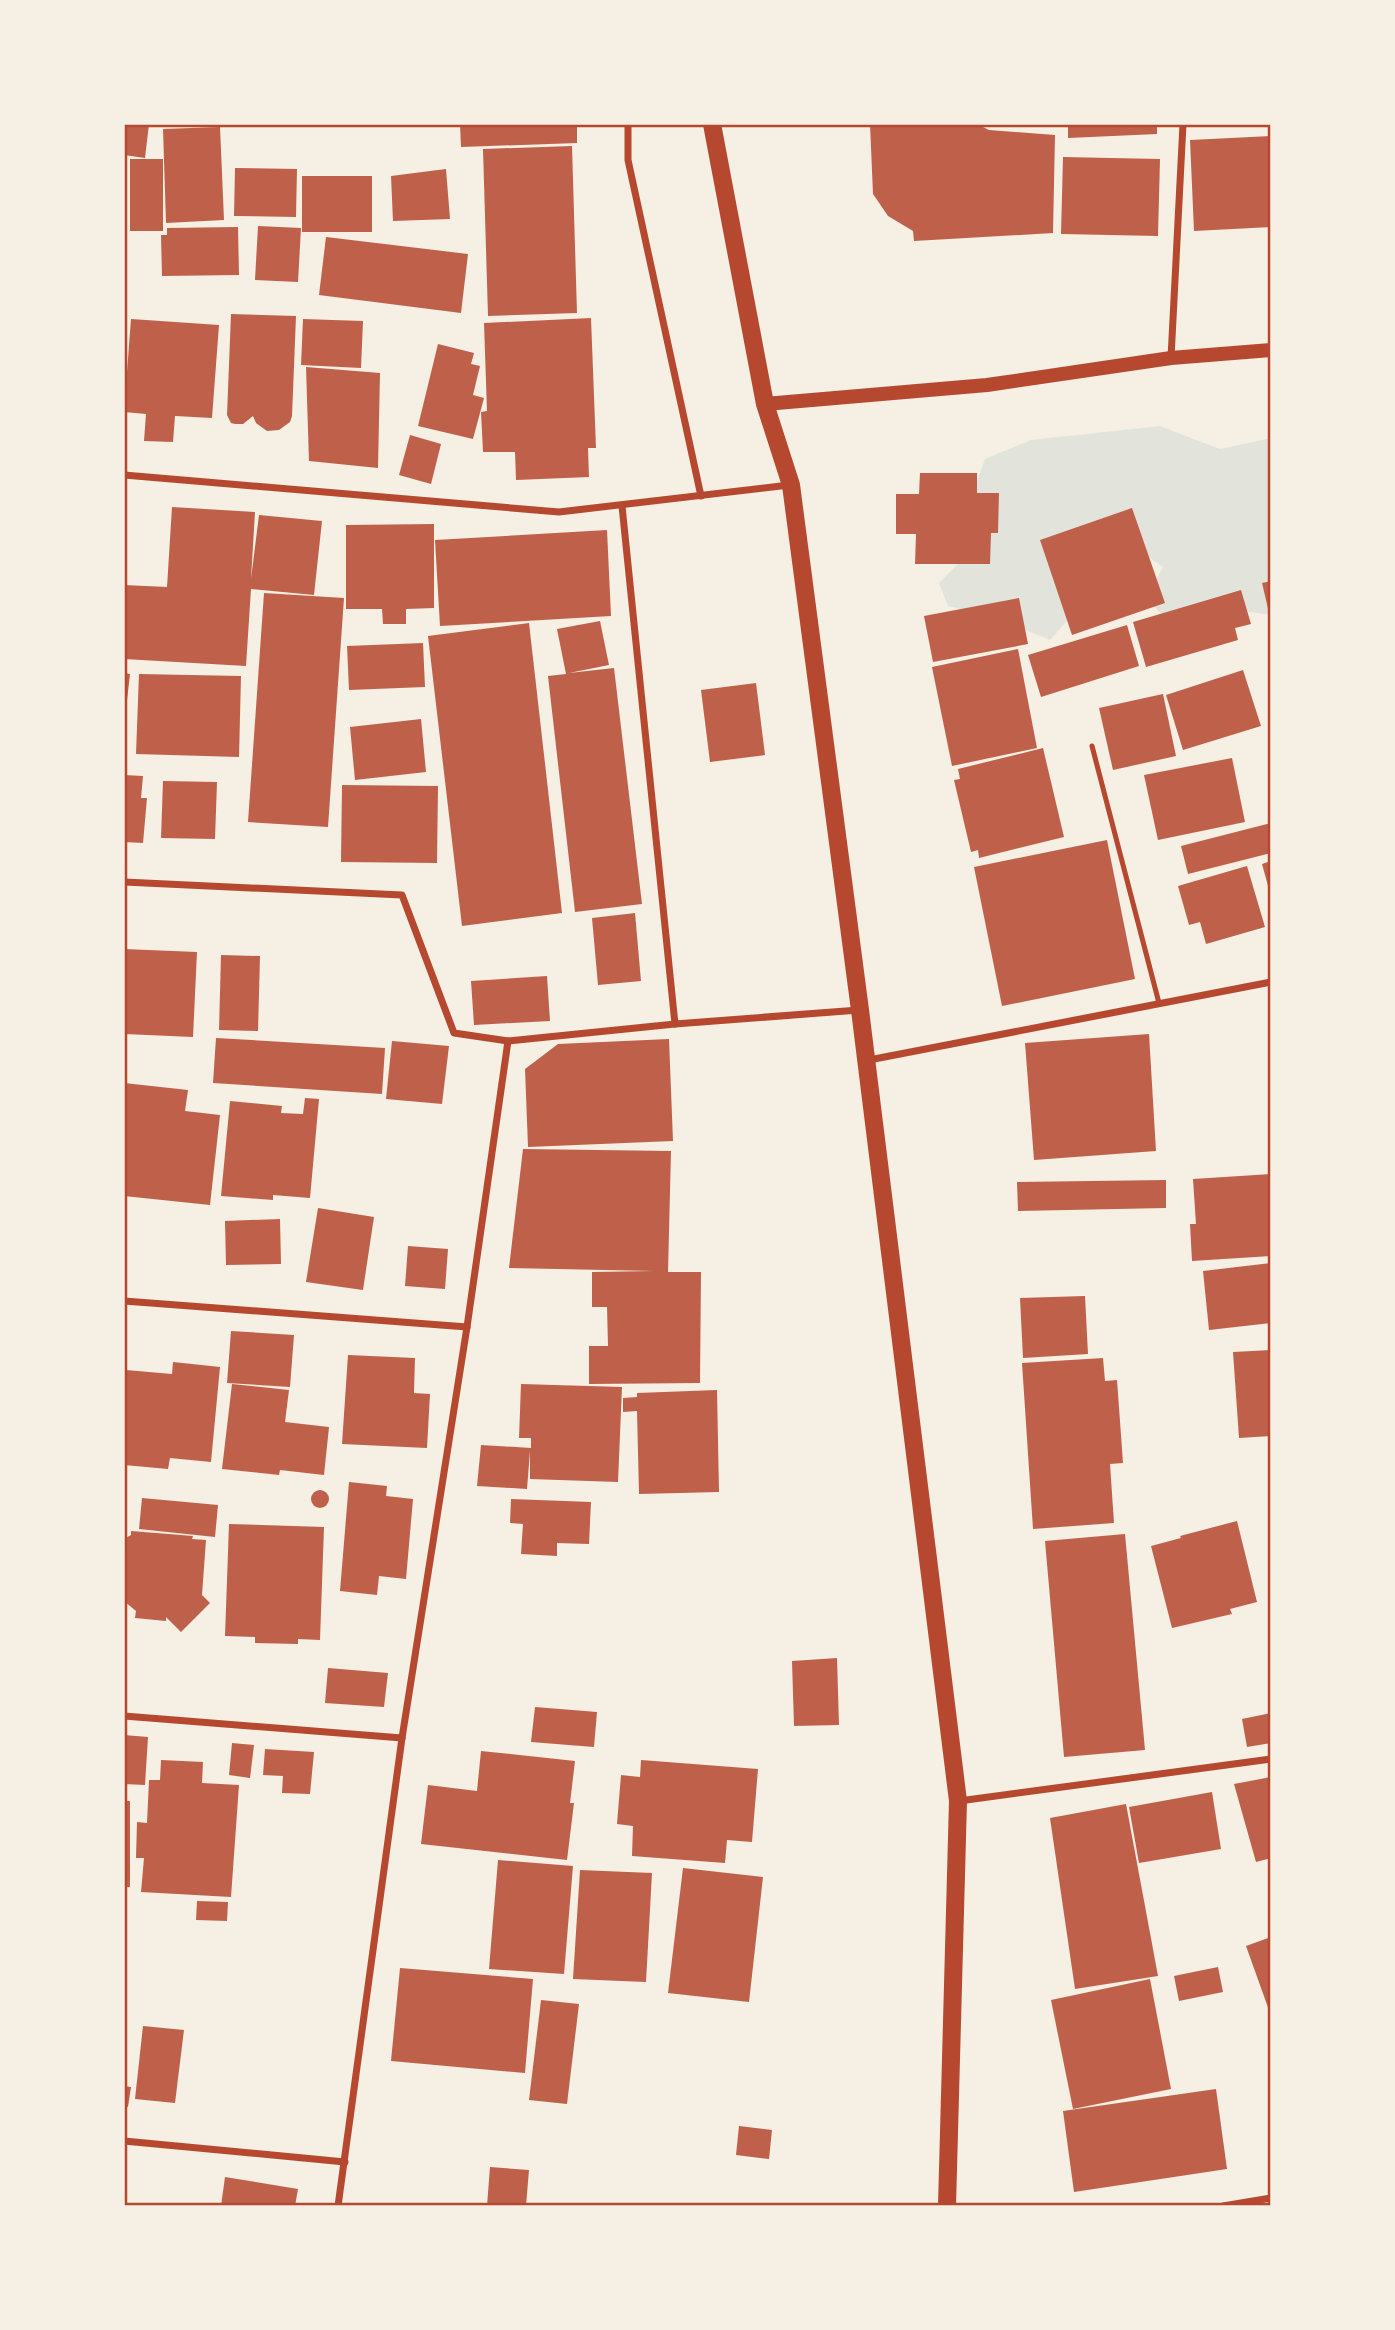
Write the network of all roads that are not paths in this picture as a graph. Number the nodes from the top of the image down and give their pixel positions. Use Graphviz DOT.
graph roads {
  1 [pos="628,124"];
  2 [pos="712,124"];
  3 [pos="1183,124"];
  4 [pos="1271,350"];
  5 [pos="1171,358"];
  6 [pos="765,404"];
  7 [pos="124,475"];
  8 [pos="791,485"];
  9 [pos="701,496"];
  10 [pos="622,506"];
  11 [pos="1092,746"];
  12 [pos="124,882"];
  13 [pos="1271,982"];
  14 [pos="1159,1003"];
  15 [pos="860,1010"];
  16 [pos="675,1024"];
  17 [pos="508,1041"];
  18 [pos="864,1061"];
  19 [pos="124,1301"];
  20 [pos="467,1327"];
  21 [pos="124,1716"];
  22 [pos="402,1738"];
  23 [pos="1271,1759"];
  24 [pos="958,1801"];
  25 [pos="124,2140"];
  26 [pos="345,2162"];
  27 [pos="1271,2198"];
  28 [pos="338,2206"];
  29 [pos="947,2206"];
  30 [pos="1223,2206"];
  1 -- 9 [label="street"];
  2 -- 6 [label="main road"];
  3 -- 5 [label="street"];
  4 -- 5 [label="main road"];
  5 -- 6 [label="main road"];
  6 -- 8 [label="main road"];
  7 -- 10 [label="street"];
  8 -- 9 [label="street"];
  8 -- 15 [label="main road"];
  9 -- 10 [label="street"];
  10 -- 16 [label="street"];
  11 -- 14 [label="lane"];
  12 -- 17 [label="street"];
  13 -- 14 [label="street"];
  14 -- 18 [label="street"];
  15 -- 16 [label="street"];
  15 -- 18 [label="main road"];
  16 -- 17 [label="street"];
  17 -- 20 [label="street"];
  18 -- 24 [label="main road"];
  19 -- 20 [label="street"];
  20 -- 22 [label="street"];
  21 -- 22 [label="street"];
  22 -- 26 [label="street"];
  23 -- 24 [label="street"];
  24 -- 29 [label="main road"];
  25 -- 26 [label="street"];
  26 -- 28 [label="street"];
  27 -- 30 [label="street"];
}
